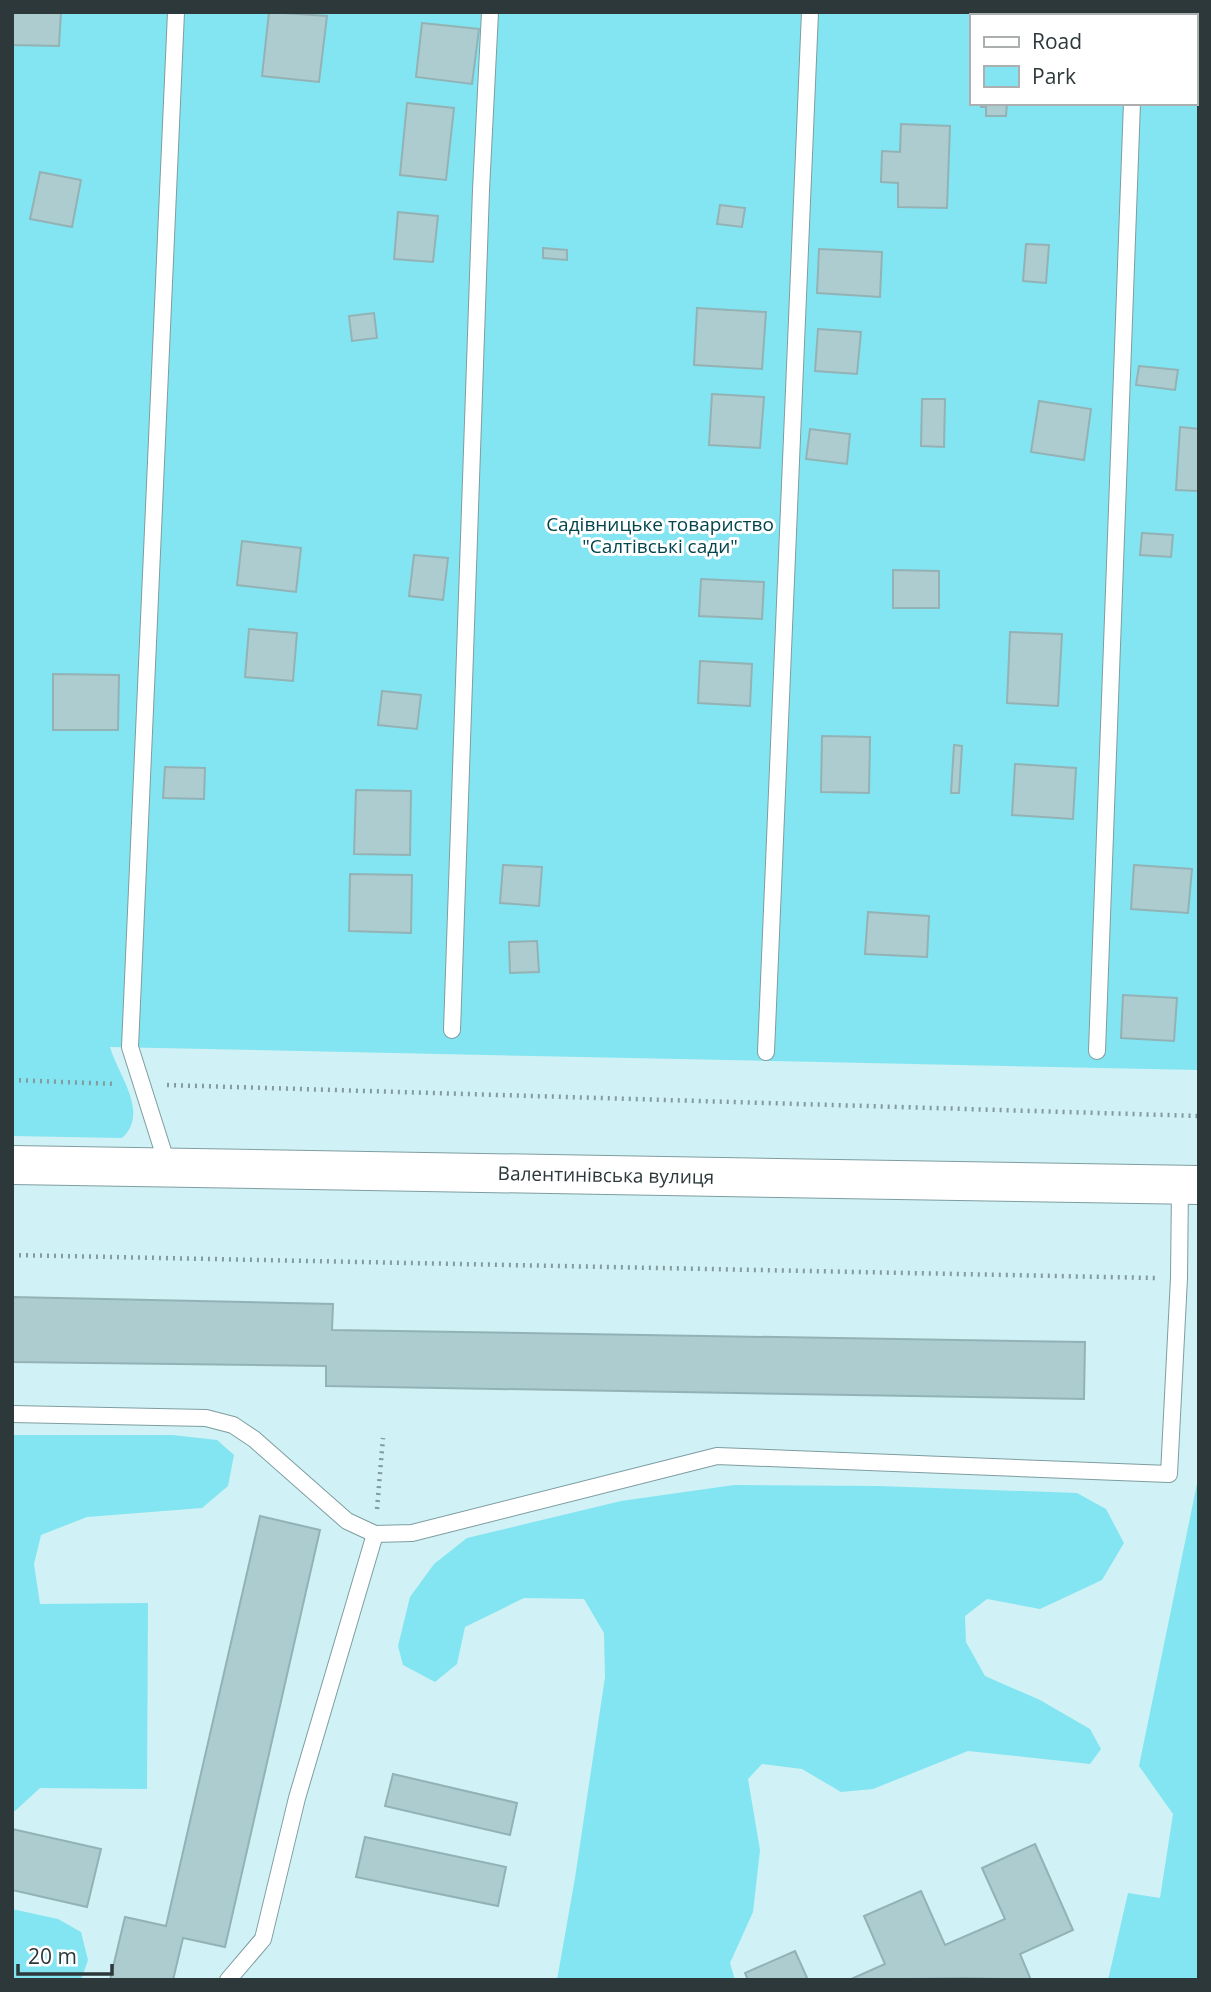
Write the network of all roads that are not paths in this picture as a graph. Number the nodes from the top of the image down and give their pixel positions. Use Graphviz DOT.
graph roads {
  1 [pos="176,12"];
  2 [pos="490,12"];
  3 [pos="810,12"];
  4 [pos="1132,105"];
  5 [pos="452,1030"];
  6 [pos="1097,1051"];
  7 [pos="766,1052"];
  8 [pos="12,1165"];
  9 [pos="168,1167"];
  10 [pos="1189,1185"];
  11 [pos="12,1414"];
  12 [pos="375,1534"];
  13 [pos="228,1980"];
  1 -- 9 [label="lane"];
  2 -- 5 [label="lane"];
  3 -- 7 [label="lane"];
  4 -- 6 [label="lane"];
  8 -- 9 [label="street, Валентинівська вулиця"];
  9 -- 10 [label="street, Валентинівська вулиця"];
  10 -- 12 [label="lane"];
  11 -- 12 [label="lane"];
  12 -- 13 [label="lane"];
}
